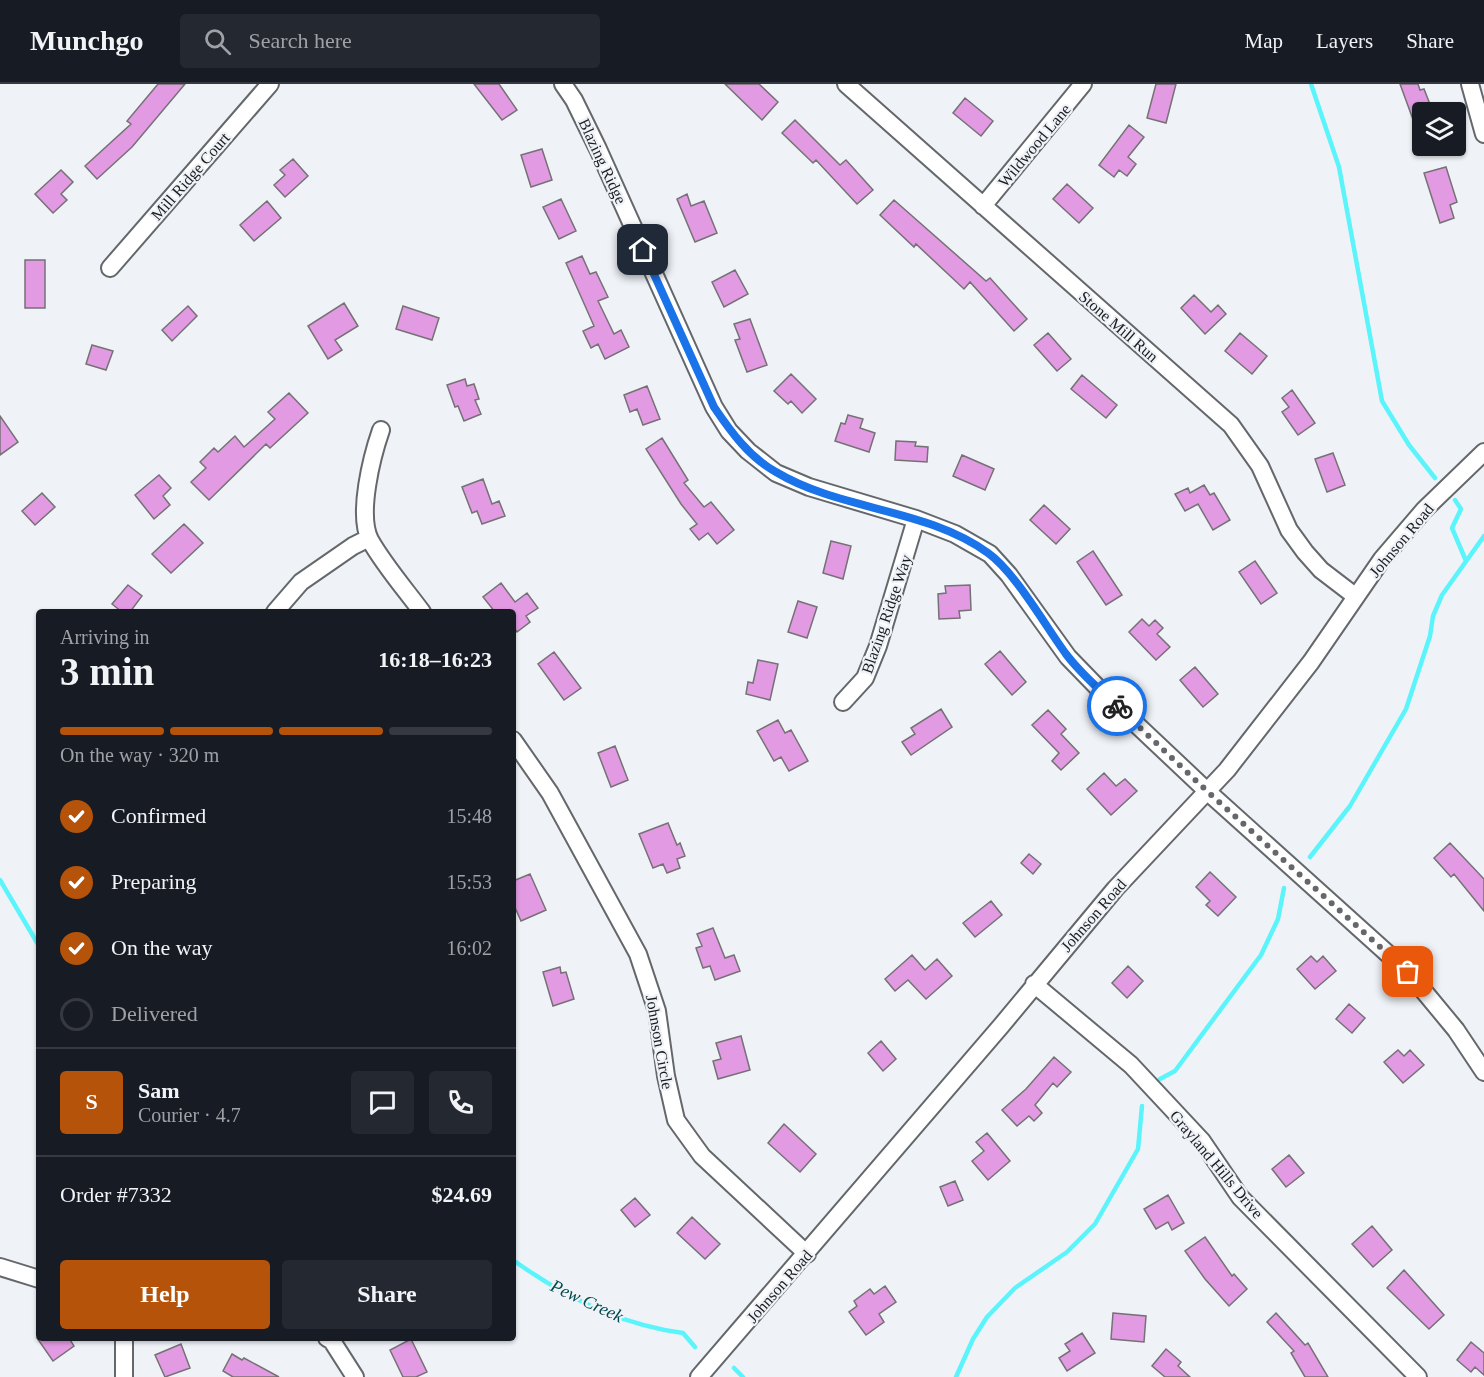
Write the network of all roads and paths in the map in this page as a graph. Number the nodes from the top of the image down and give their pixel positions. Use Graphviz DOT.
graph roads {
  1 [pos="270,84"];
  2 [pos="563,84"];
  3 [pos="846,84"];
  4 [pos="1083,84"];
  5 [pos="1470,84"];
  6 [pos="1484,134"];
  7 [pos="983,206"];
  8 [pos="110,268"];
  9 [pos="381,430"];
  10 [pos="1484,452"];
  11 [pos="916,519"];
  12 [pos="369,538"];
  13 [pos="1355,596"];
  14 [pos="278,609"];
  15 [pos="420,609"];
  16 [pos="843,702"];
  17 [pos="516,744"];
  18 [pos="1208,792"];
  19 [pos="1034,984"];
  20 [pos="1484,1072"];
  21 [pos="807,1254"];
  22 [pos="0,1267"];
  23 [pos="36,1278"];
  24 [pos="124,1341"];
  25 [pos="332,1341"];
  26 [pos="124,1377"];
  27 [pos="355,1377"];
  28 [pos="699,1377"];
  29 [pos="1418,1377"];
  1 -- 8 [label="street, Mill Ridge Court"];
  2 -- 11 [label="street, Blazing Ridge"];
  3 -- 7 [label="street, Stone Mill Run"];
  4 -- 7 [label="street, Wildwood Lane"];
  5 -- 6 [label="street"];
  7 -- 13 [label="street, Stone Mill Run"];
  9 -- 12 [label="street"];
  10 -- 13 [label="street, Johnson Road"];
  11 -- 16 [label="street, Blazing Ridge Way"];
  11 -- 18 [label="street, Blazing Ridge"];
  12 -- 14 [label="street"];
  12 -- 15 [label="street"];
  13 -- 18 [label="street, Johnson Road"];
  17 -- 21 [label="street, Johnson Circle"];
  18 -- 19 [label="street, Johnson Road"];
  18 -- 20 [label="street, Blazing Ridge"];
  19 -- 21 [label="street, Johnson Road"];
  19 -- 29 [label="street, Grayland Hills Drive"];
  21 -- 28 [label="street, Johnson Road"];
  22 -- 23 [label="street"];
  24 -- 26 [label="street"];
  25 -- 27 [label="street"];
}
